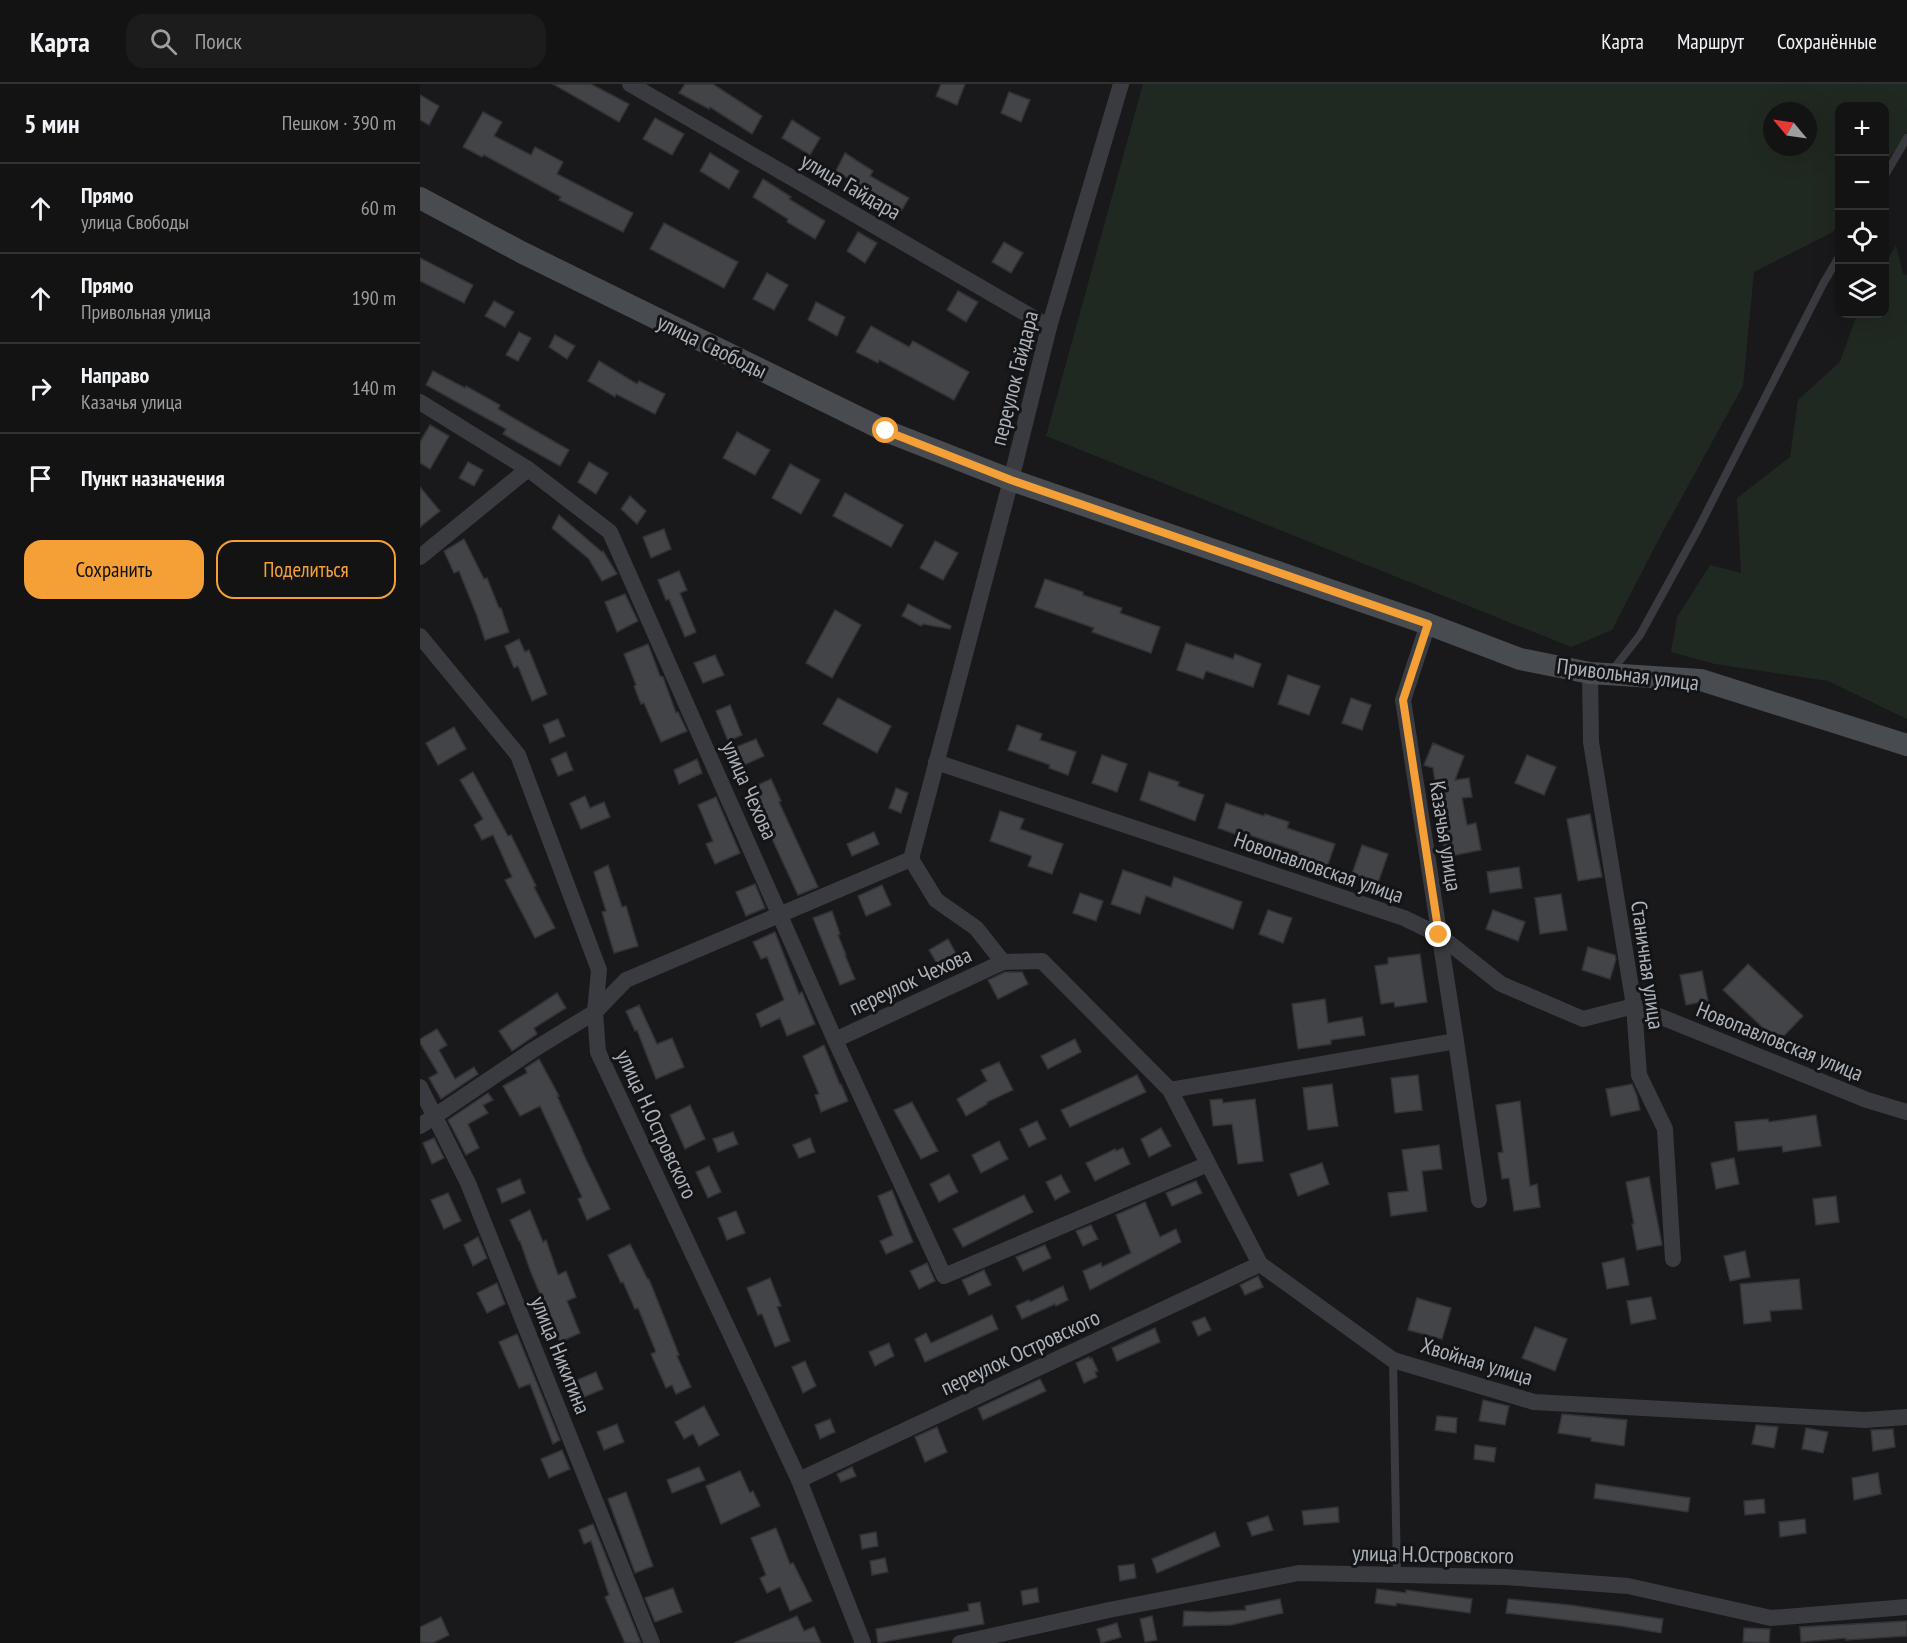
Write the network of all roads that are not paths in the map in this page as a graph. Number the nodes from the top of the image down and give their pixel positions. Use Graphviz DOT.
graph roads {
  1 [pos="630,84"];
  2 [pos="1121,84"];
  3 [pos="1907,138"];
  4 [pos="1889,169"];
  5 [pos="420,198"];
  6 [pos="1835,262"];
  7 [pos="1049,327"];
  8 [pos="420,402"];
  9 [pos="528,469"];
  10 [pos="1011,480"];
  11 [pos="420,557"];
  12 [pos="1428,624"];
  13 [pos="420,636"];
  14 [pos="1599,674"];
  15 [pos="1907,745"];
  16 [pos="936,762"];
  17 [pos="911,859"];
  18 [pos="780,914"];
  19 [pos="1439,935"];
  20 [pos="1003,962"];
  21 [pos="1634,1006"];
  22 [pos="595,1012"];
  23 [pos="835,1040"];
  24 [pos="1456,1041"];
  25 [pos="420,1087"];
  26 [pos="1170,1090"];
  27 [pos="1907,1112"];
  28 [pos="436,1116"];
  29 [pos="420,1126"];
  30 [pos="1208,1164"];
  31 [pos="1479,1200"];
  32 [pos="1673,1259"];
  33 [pos="1260,1264"];
  34 [pos="1393,1360"];
  35 [pos="1907,1417"];
  36 [pos="799,1480"];
  37 [pos="1397,1575"];
  38 [pos="1907,1607"];
  39 [pos="652,1643"];
  40 [pos="863,1643"];
  41 [pos="960,1643"];
  1 -- 7 [label="street, улица Гайдара"];
  2 -- 7 [label="street, переулок Гайдара"];
  3 -- 4 [label="lane"];
  5 -- 10 [label="street, улица Свободы"];
  6 -- 14 [label="lane"];
  7 -- 10 [label="street, переулок Гайдара"];
  8 -- 9 [label="street, улица Чехова"];
  9 -- 11 [label="street"];
  9 -- 18 [label="street, улица Чехова"];
  10 -- 12 [label="street, Привольная улица"];
  10 -- 16 [label="street, переулок Гайдара"];
  12 -- 14 [label="street, Привольная улица"];
  12 -- 19 [label="street, Казачья улица"];
  13 -- 22 [label="street, улица Н.Островского"];
  14 -- 15 [label="street, Привольная улица"];
  14 -- 21 [label="street, Станичная улица"];
  16 -- 17 [label="street, переулок Гайдара"];
  16 -- 19 [label="street, Новопавловская улица"];
  17 -- 18 [label="street"];
  17 -- 20 [label="street"];
  18 -- 22 [label="street"];
  18 -- 23 [label="street, улица Чехова"];
  19 -- 21 [label="street, Новопавловская улица"];
  19 -- 24 [label="street, Казачья улица"];
  20 -- 23 [label="street, переулок Чехова"];
  20 -- 26 [label="street, Хвойная улица"];
  21 -- 27 [label="street, Новопавловская улица"];
  21 -- 32 [label="street, Станичная улица"];
  22 -- 28 [label="street"];
  22 -- 36 [label="street, улица Н.Островского"];
  23 -- 30 [label="street, улица Чехова"];
  24 -- 26 [label="street"];
  24 -- 31 [label="street, Казачья улица"];
  25 -- 28 [label="street, улица Никитина"];
  26 -- 30 [label="street, Хвойная улица"];
  28 -- 29 [label="street"];
  28 -- 39 [label="street, улица Никитина"];
  30 -- 33 [label="street, Хвойная улица"];
  33 -- 34 [label="street, Хвойная улица"];
  33 -- 36 [label="street, переулок Островского"];
  34 -- 35 [label="street, Хвойная улица"];
  34 -- 37 [label="lane"];
  36 -- 40 [label="street, улица Н.Островского"];
  37 -- 38 [label="street, улица Н.Островского"];
  37 -- 41 [label="street, улица Н.Островского"];
}
